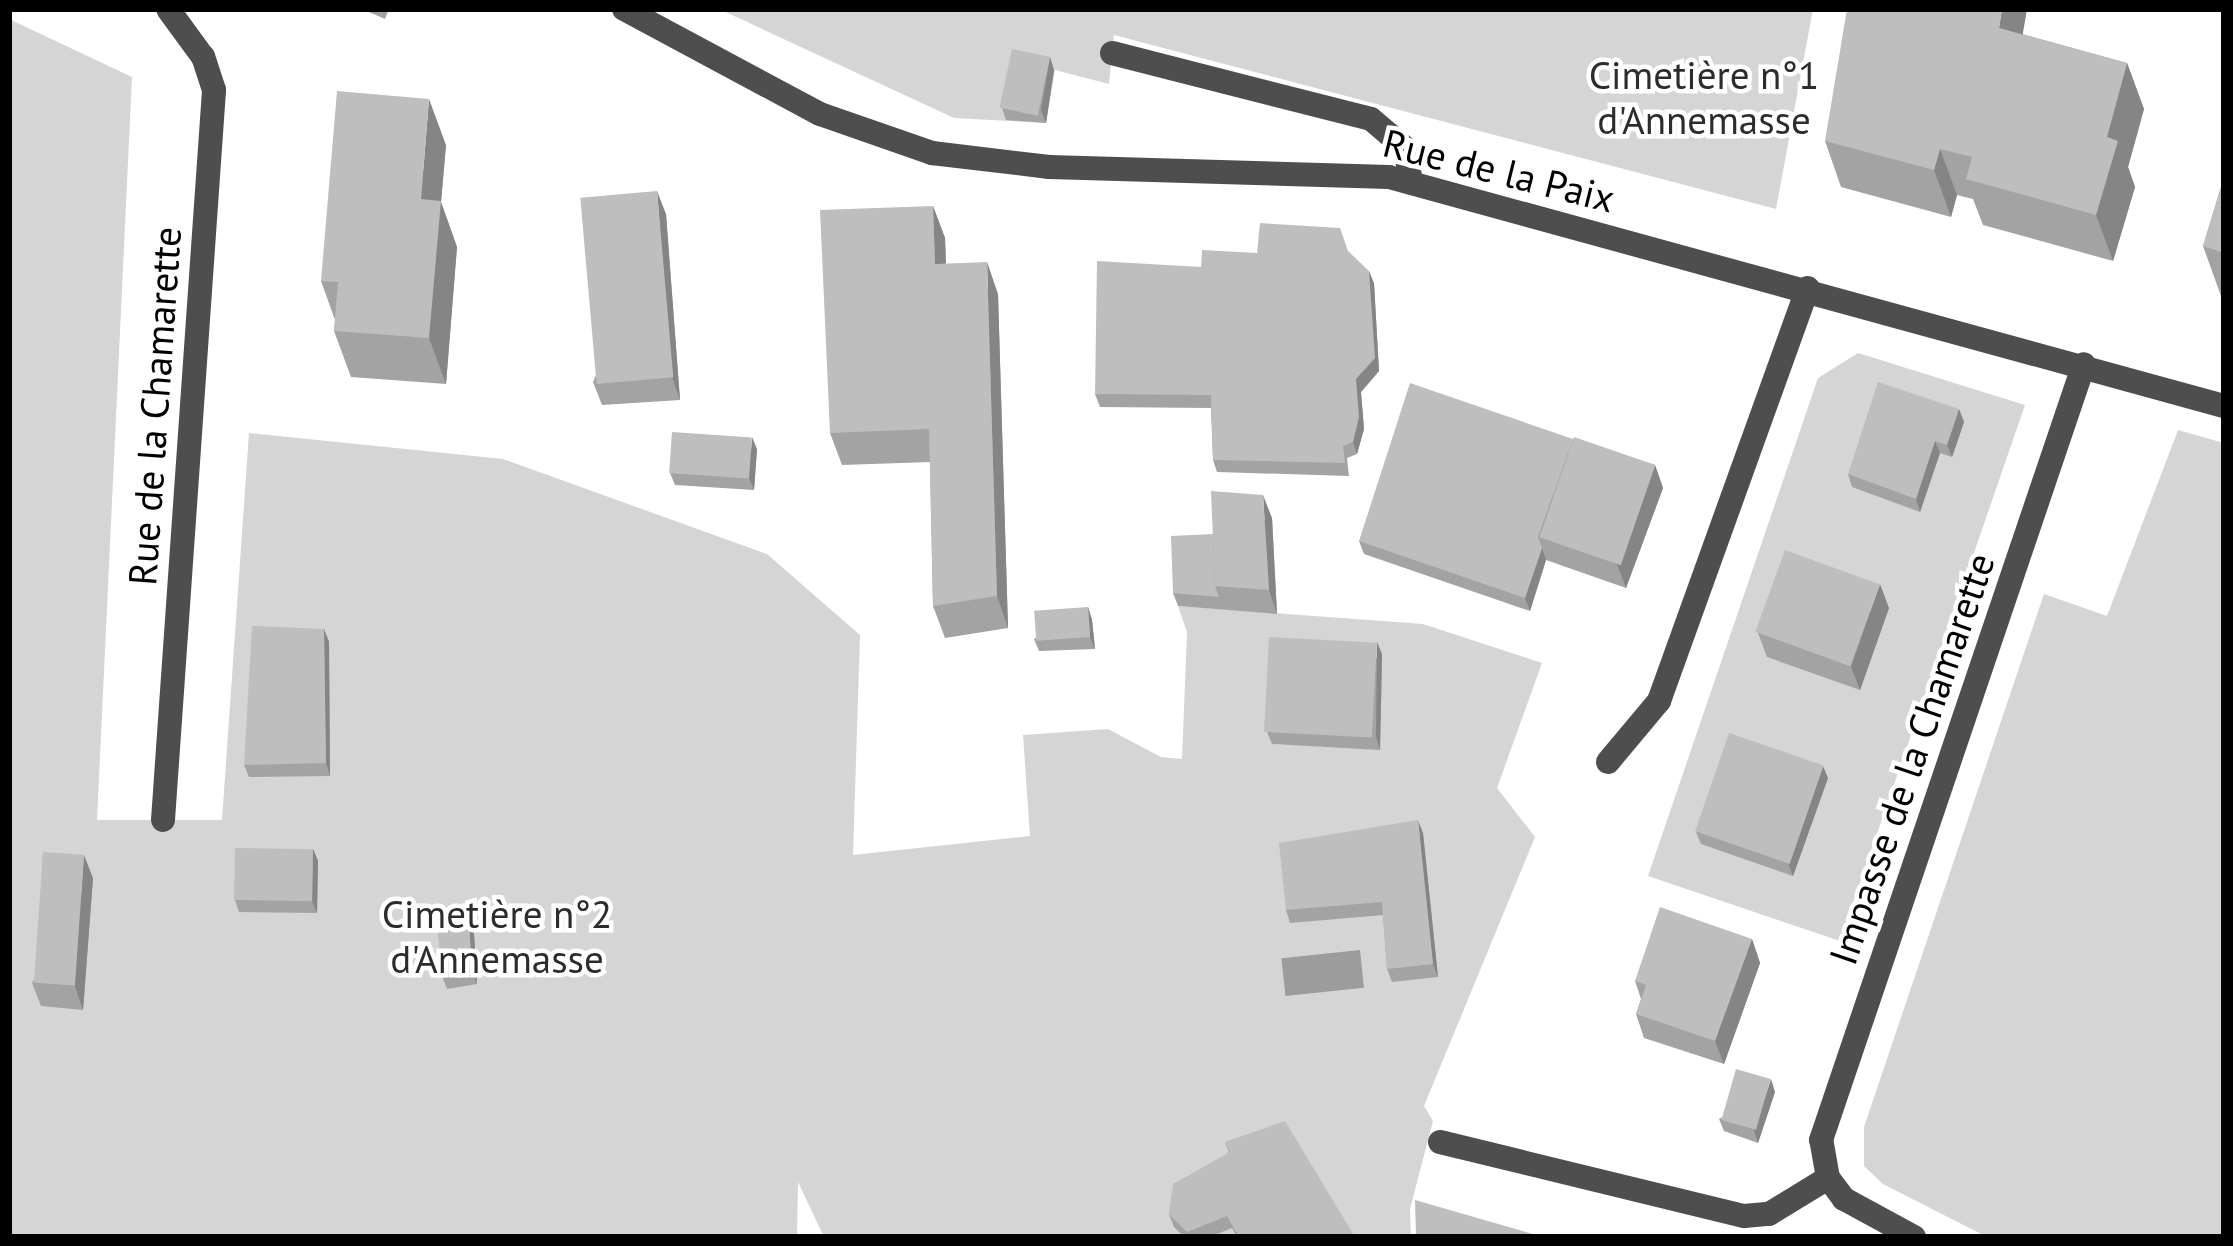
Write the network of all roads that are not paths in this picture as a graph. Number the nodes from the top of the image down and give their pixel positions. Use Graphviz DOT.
graph roads {
  1 [pos="168,9"];
  2 [pos="624,9"];
  3 [pos="1112,53"];
  4 [pos="1411,182"];
  5 [pos="1808,288"];
  6 [pos="2084,364"];
  7 [pos="2224,406"];
  8 [pos="1608,762"];
  9 [pos="163,820"];
  10 [pos="1441,1142"];
  11 [pos="1828,1178"];
  12 [pos="1914,1237"];
  1 -- 9 [label="street, Rue de la Chamarette"];
  2 -- 4 [label="street, Rue de la Paix"];
  3 -- 4 [label="street"];
  4 -- 5 [label="street, Rue de la Paix"];
  5 -- 6 [label="street, Rue de la Paix"];
  5 -- 8 [label="street"];
  6 -- 7 [label="street, Rue de la Paix"];
  6 -- 11 [label="street, Impasse de la Chamarette"];
  10 -- 11 [label="street"];
  11 -- 12 [label="street"];
}
